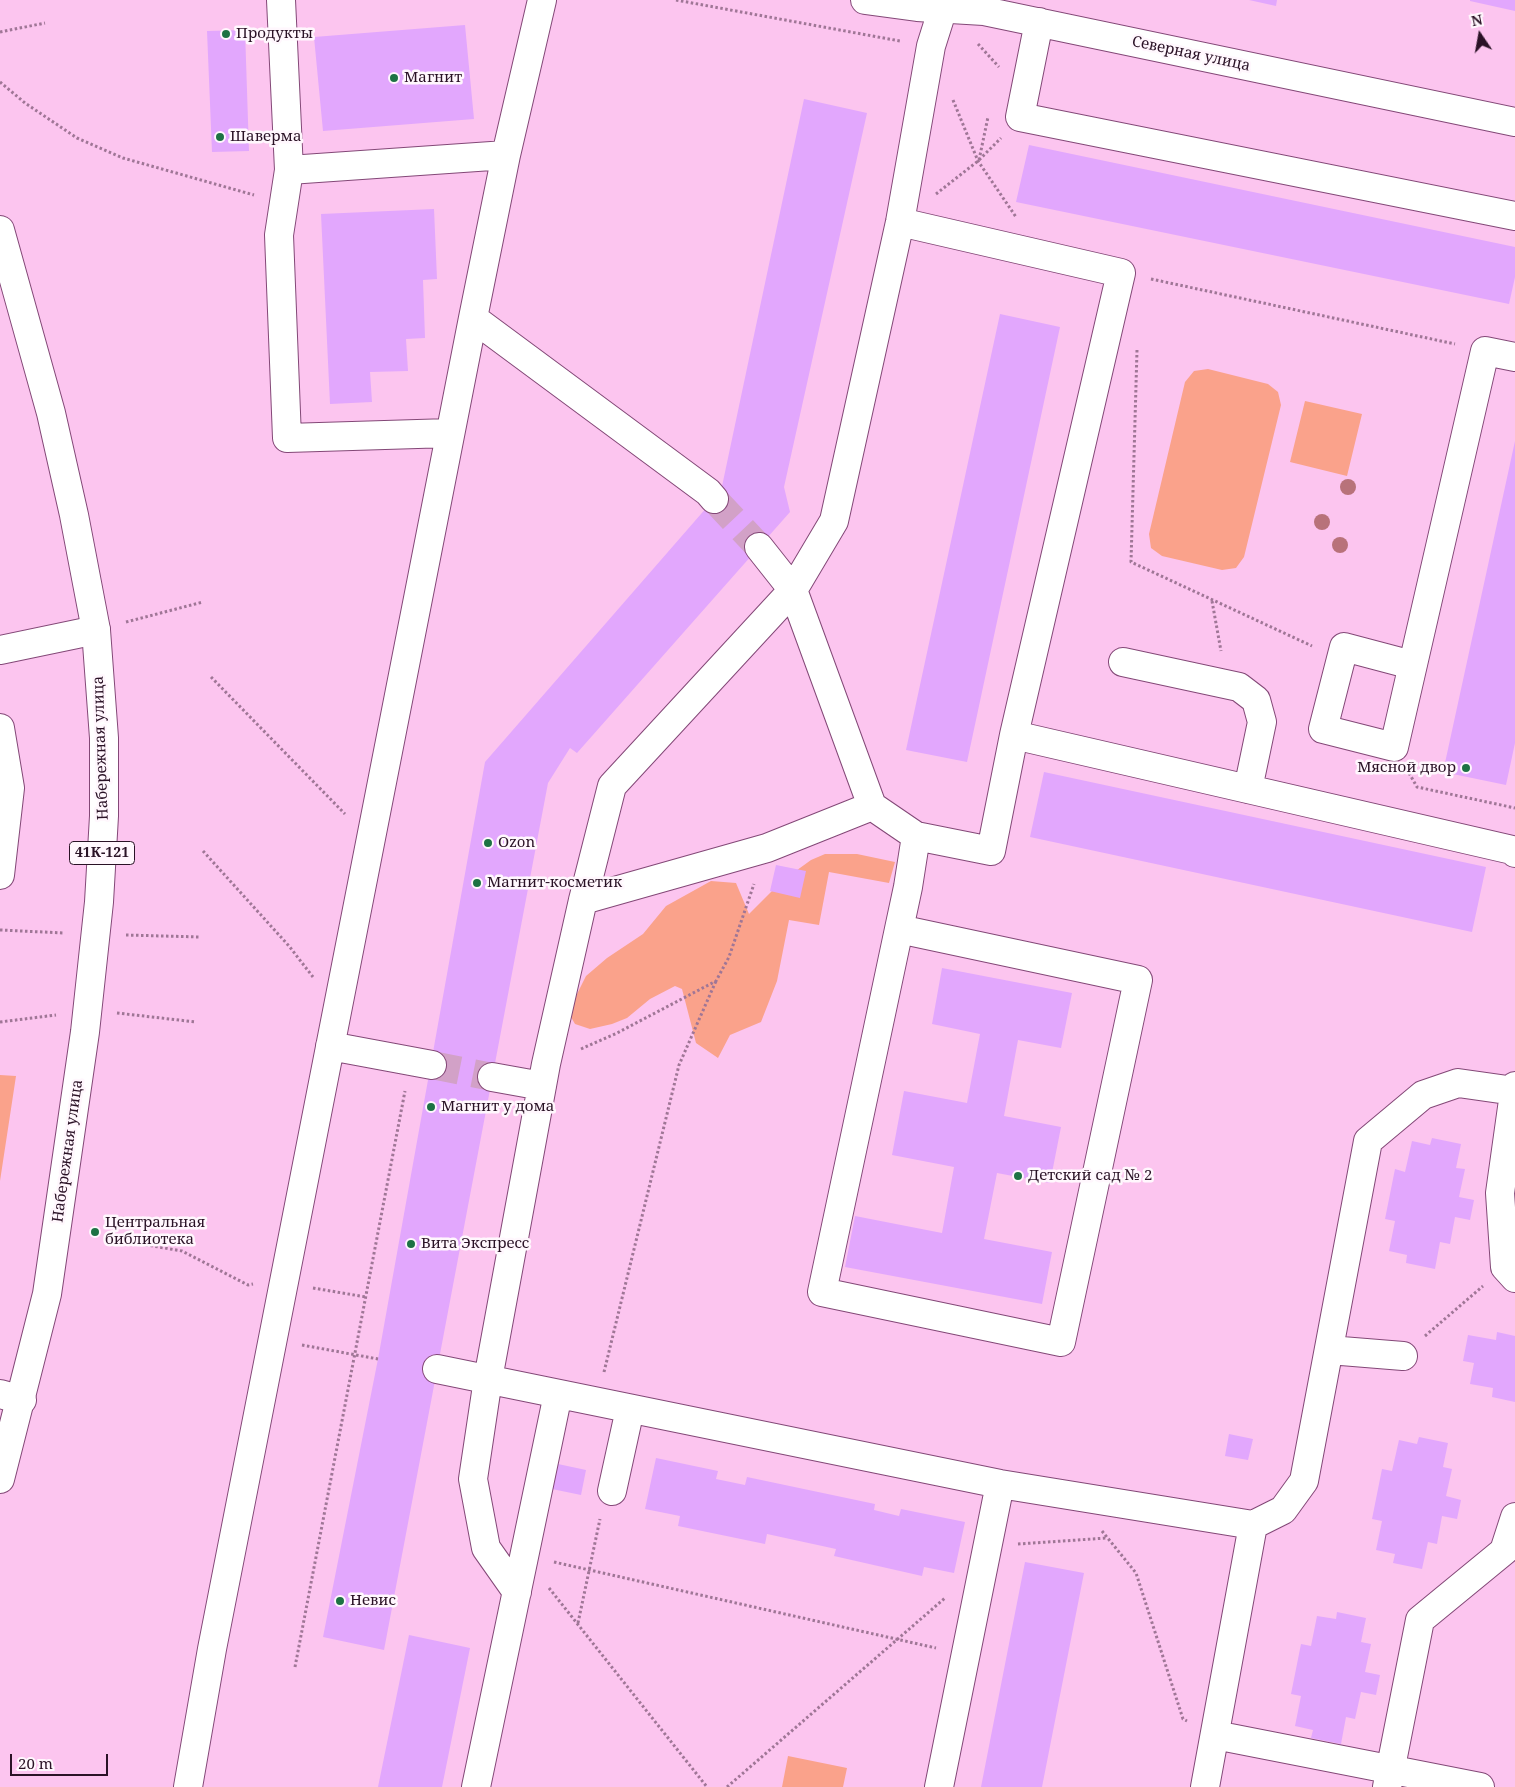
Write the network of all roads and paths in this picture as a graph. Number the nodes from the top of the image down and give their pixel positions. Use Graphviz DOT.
graph roads {
  1 [pos="281,0"];
  2 [pos="542,0"];
  3 [pos="676,0"];
  4 [pos="865,0"];
  5 [pos="926,5"];
  6 [pos="1039,22"];
  7 [pos="46,23"];
  8 [pos="0,32"];
  9 [pos="978,44"];
  10 [pos="931,46"];
  11 [pos="999,68"];
  12 [pos="0,82"];
  13 [pos="949,91"];
  14 [pos="1515,122"];
  15 [pos="506,155"];
  16 [pos="289,170"];
  17 [pos="284,203"];
  18 [pos="1515,216"];
  19 [pos="900,222"];
  20 [pos="0,230"];
  21 [pos="1042,255"];
  22 [pos="1121,273"];
  23 [pos="473,318"];
  24 [pos="1108,326"];
  25 [pos="1485,351"];
  26 [pos="1515,357"];
  27 [pos="450,433"];
  28 [pos="714,500"];
  29 [pos="759,547"];
  30 [pos="793,590"];
  31 [pos="1212,600"];
  32 [pos="203,602"];
  33 [pos="96,630"];
  34 [pos="0,650"];
  35 [pos="1342,657"];
  36 [pos="1123,662"];
  37 [pos="1412,665"];
  38 [pos="211,678"];
  39 [pos="1226,684"];
  40 [pos="0,728"];
  41 [pos="1014,735"];
  42 [pos="1394,746"];
  43 [pos="1248,789"];
  44 [pos="872,806"];
  45 [pos="1515,808"];
  46 [pos="916,836"];
  47 [pos="370,840"];
  48 [pos="767,848"];
  49 [pos="203,851"];
  50 [pos="1515,854"];
  51 [pos="0,875"];
  52 [pos="583,900"];
  53 [pos="898,929"];
  54 [pos="716,982"];
  55 [pos="337,1009"];
  56 [pos="330,1046"];
  57 [pos="421,1063"];
  58 [pos="544,1075"];
  59 [pos="492,1077"];
  60 [pos="1515,1086"];
  61 [pos="1514,1091"];
  62 [pos="106,1238"];
  63 [pos="1510,1273"];
  64 [pos="284,1283"];
  65 [pos="366,1297"];
  66 [pos="273,1340"];
  67 [pos="1328,1350"];
  68 [pos="355,1354"];
  69 [pos="1403,1356"];
  70 [pos="378,1359"];
  71 [pos="437,1369"];
  72 [pos="488,1379"];
  73 [pos="558,1394"];
  74 [pos="11,1397"];
  75 [pos="597,1402"];
  76 [pos="630,1408"];
  77 [pos="0,1479"];
  78 [pos="1000,1484"];
  79 [pos="612,1491"];
  80 [pos="1073,1496"];
  81 [pos="1515,1517"];
  82 [pos="1253,1526"];
  83 [pos="1107,1538"];
  84 [pos="988,1546"];
  85 [pos="524,1556"];
  86 [pos="589,1570"];
  87 [pos="980,1584"];
  88 [pos="517,1592"];
  89 [pos="578,1624"];
  90 [pos="898,1639"];
  91 [pos="966,1655"];
  92 [pos="295,1667"];
  93 [pos="1216,1735"];
  94 [pos="1388,1778"];
  95 [pos="188,1787"];
  96 [pos="476,1787"];
  97 [pos="707,1787"];
  98 [pos="727,1787"];
  99 [pos="939,1787"];
  100 [pos="1205,1787"];
  101 [pos="1480,1787"];
  1 -- 16 [label="street"];
  2 -- 15 [label="street"];
  3 -- 10 [label="path"];
  4 -- 5 [label="street, Северная улица"];
  5 -- 6 [label="street, Северная улица"];
  5 -- 10 [label="street"];
  6 -- 14 [label="street, Северная улица"];
  6 -- 18 [label="street"];
  7 -- 8 [label="path"];
  9 -- 11 [label="path"];
  10 -- 19 [label="street"];
  12 -- 17 [label="path"];
  13 -- 21 [label="path"];
  15 -- 16 [label="street"];
  15 -- 23 [label="street"];
  16 -- 17 [label="street"];
  17 -- 27 [label="street"];
  19 -- 21 [label="street"];
  19 -- 30 [label="street"];
  20 -- 33 [label="street, Набережная улица / 41К-121"];
  21 -- 22 [label="street"];
  22 -- 24 [label="street"];
  22 -- 25 [label="path"];
  23 -- 27 [label="street"];
  23 -- 28 [label="street"];
  24 -- 31 [label="path"];
  24 -- 41 [label="street"];
  25 -- 26 [label="street"];
  25 -- 37 [label="street"];
  27 -- 47 [label="street"];
  29 -- 30 [label="street"];
  30 -- 44 [label="street"];
  30 -- 52 [label="street"];
  31 -- 35 [label="path"];
  31 -- 39 [label="path"];
  32 -- 33 [label="path"];
  33 -- 34 [label="street"];
  33 -- 74 [label="street, Набережная улица / 41К-121"];
  35 -- 37 [label="street"];
  35 -- 42 [label="street"];
  36 -- 39 [label="street"];
  37 -- 42 [label="street"];
  38 -- 47 [label="path"];
  39 -- 43 [label="street"];
  40 -- 51 [label="street"];
  41 -- 43 [label="street"];
  41 -- 46 [label="street"];
  42 -- 45 [label="path"];
  43 -- 50 [label="street"];
  44 -- 46 [label="street"];
  44 -- 48 [label="street"];
  46 -- 53 [label="street"];
  47 -- 55 [label="street"];
  48 -- 52 [label="street"];
  48 -- 54 [label="path"];
  49 -- 55 [label="path"];
  52 -- 58 [label="street"];
  53 -- 53 [label="street"];
  54 -- 58 [label="path"];
  54 -- 75 [label="path"];
  55 -- 56 [label="street"];
  56 -- 57 [label="street"];
  56 -- 64 [label="street"];
  57 -- 65 [label="path"];
  58 -- 59 [label="street"];
  58 -- 72 [label="street"];
  60 -- 61 [label="street"];
  61 -- 63 [label="street"];
  61 -- 67 [label="street"];
  62 -- 64 [label="path"];
  63 -- 69 [label="path"];
  64 -- 65 [label="path"];
  64 -- 66 [label="street"];
  65 -- 68 [label="path"];
  66 -- 68 [label="path"];
  66 -- 95 [label="street"];
  67 -- 69 [label="street"];
  67 -- 82 [label="street"];
  68 -- 70 [label="path"];
  68 -- 92 [label="path"];
  71 -- 72 [label="street"];
  72 -- 73 [label="street"];
  72 -- 88 [label="street"];
  73 -- 75 [label="street"];
  73 -- 85 [label="street"];
  74 -- 77 [label="street, Набережная улица / 41К-121"];
  75 -- 76 [label="street"];
  76 -- 78 [label="street"];
  76 -- 79 [label="street"];
  78 -- 80 [label="street"];
  78 -- 84 [label="street"];
  79 -- 86 [label="path"];
  80 -- 82 [label="street"];
  80 -- 83 [label="path"];
  81 -- 94 [label="street"];
  82 -- 93 [label="street"];
  83 -- 84 [label="path"];
  83 -- 93 [label="path"];
  84 -- 87 [label="street"];
  85 -- 86 [label="path"];
  85 -- 88 [label="street"];
  85 -- 89 [label="path"];
  86 -- 89 [label="path"];
  86 -- 90 [label="path"];
  87 -- 90 [label="path"];
  87 -- 91 [label="street"];
  88 -- 96 [label="street"];
  89 -- 97 [label="path"];
  90 -- 91 [label="path"];
  90 -- 98 [label="path"];
  91 -- 99 [label="street"];
  93 -- 94 [label="street"];
  93 -- 100 [label="street"];
  94 -- 101 [label="street"];
}
